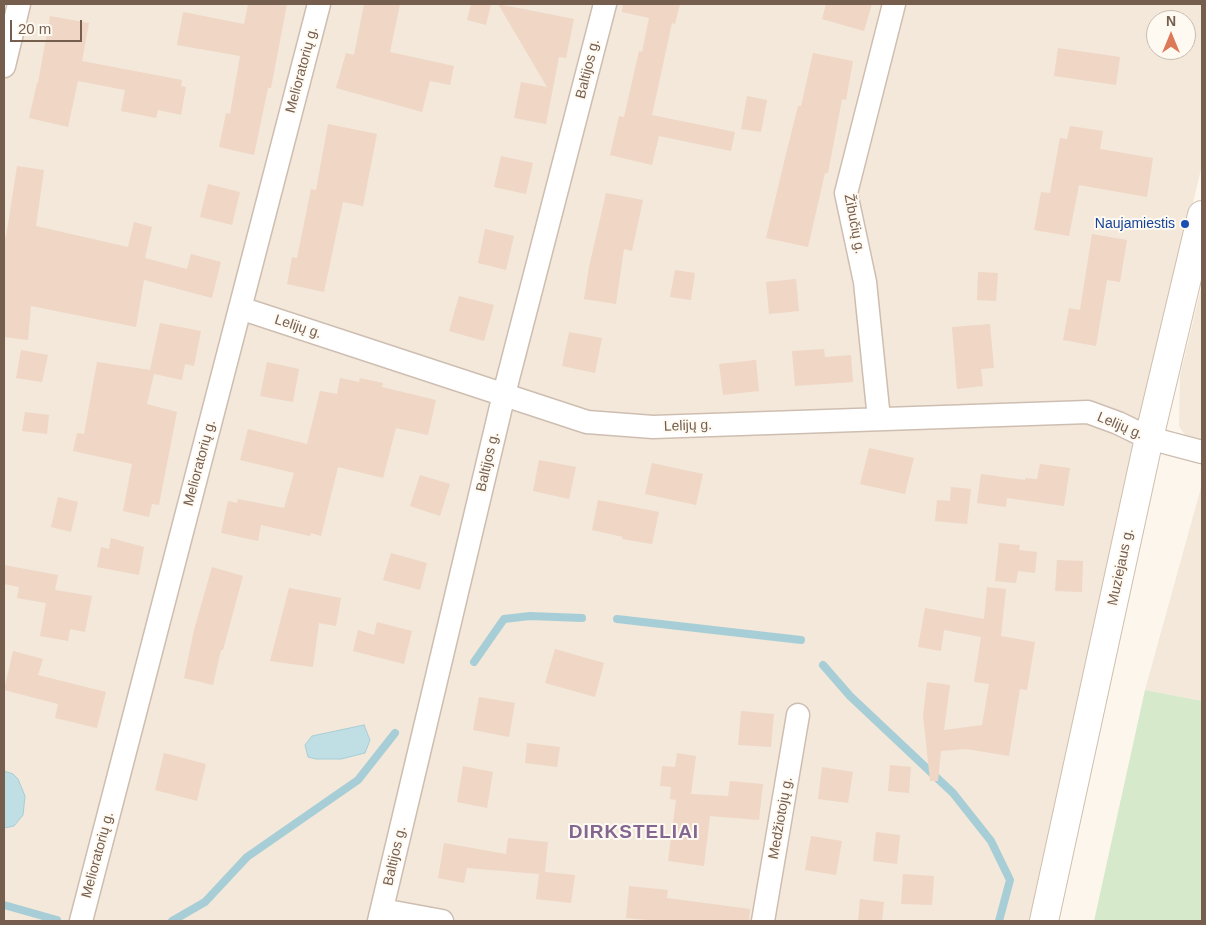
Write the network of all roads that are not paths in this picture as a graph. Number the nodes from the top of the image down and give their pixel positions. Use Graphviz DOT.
graph roads {
  1 [pos="19,4"];
  2 [pos="319,4"];
  3 [pos="604,4"];
  4 [pos="894,4"];
  5 [pos="4,66"];
  6 [pos="1202,214"];
  7 [pos="240,308"];
  8 [pos="504,394"];
  9 [pos="879,419"];
  10 [pos="1149,438"];
  11 [pos="1202,452"];
  12 [pos="798,715"];
  13 [pos="380,916"];
  14 [pos="81,921"];
  15 [pos="442,921"];
  16 [pos="763,921"];
  17 [pos="1044,921"];
  1 -- 5 [label="street"];
  2 -- 7 [label="street, Melioratorių g."];
  3 -- 8 [label="street, Baltijos g."];
  4 -- 9 [label="street, Žibučių g."];
  6 -- 10 [label="main road, Muziejaus g."];
  7 -- 8 [label="street, Lelijų g."];
  7 -- 14 [label="street, Melioratorių g."];
  8 -- 9 [label="street, Lelijų g."];
  8 -- 13 [label="street, Baltijos g."];
  9 -- 10 [label="street, Lelijų g."];
  10 -- 11 [label="street, Lelijų g."];
  10 -- 17 [label="main road, Muziejaus g."];
  12 -- 16 [label="street, Medžiotojų g."];
  13 -- 15 [label="street"];
}
